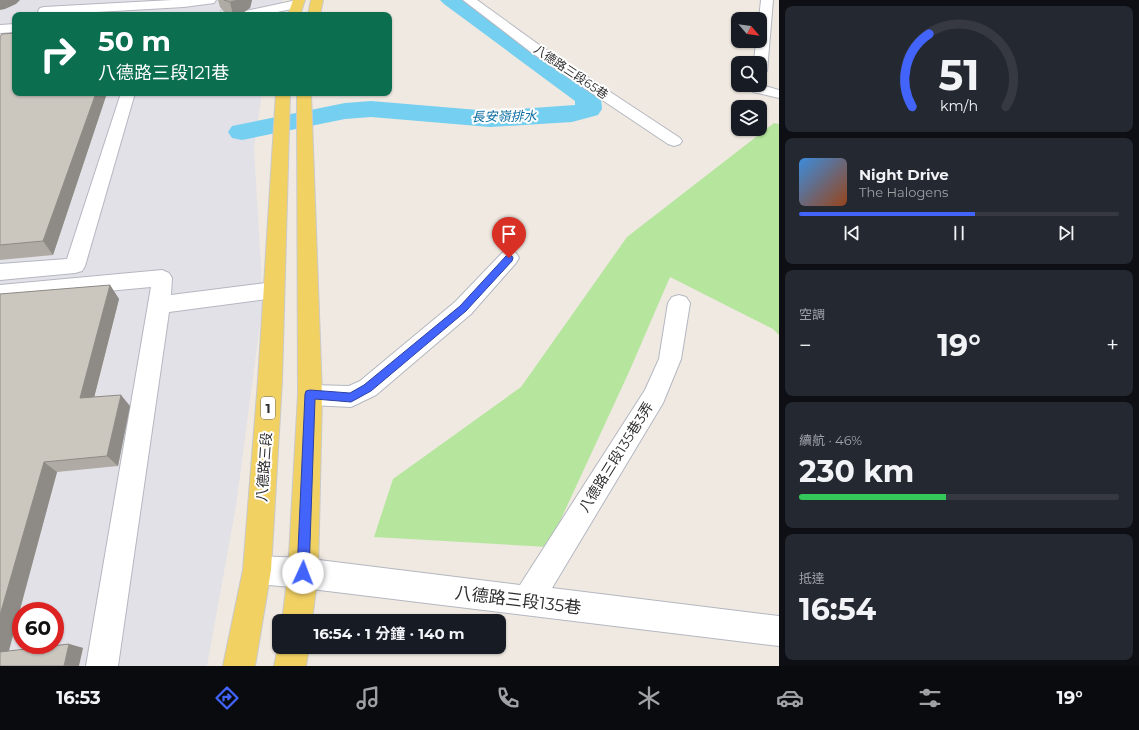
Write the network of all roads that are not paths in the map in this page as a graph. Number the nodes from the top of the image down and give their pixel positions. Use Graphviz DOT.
graph roads {
  1 [pos="210,0"];
  2 [pos="278,0"];
  3 [pos="469,0"];
  4 [pos="767,0"];
  5 [pos="297,6"];
  6 [pos="316,7"];
  7 [pos="44,11"];
  8 [pos="262,12"];
  9 [pos="766,12"];
  10 [pos="767,24"];
  11 [pos="779,27"];
  12 [pos="12,28"];
  13 [pos="0,29"];
  14 [pos="767,91"];
  15 [pos="779,94"];
  16 [pos="127,96"];
  17 [pos="283,96"];
  18 [pos="304,96"];
  19 [pos="674,141"];
  20 [pos="509,258"];
  21 [pos="0,272"];
  22 [pos="274,290"];
  23 [pos="0,293"];
  24 [pos="679,303"];
  25 [pos="159,305"];
  26 [pos="310,394"];
  27 [pos="257,570"];
  28 [pos="303,573"];
  29 [pos="527,601"];
  30 [pos="297,614"];
  31 [pos="779,631"];
  32 [pos="292,654"];
  33 [pos="102,666"];
  34 [pos="239,666"];
  35 [pos="290,666"];
  1 -- 7 [label="street"];
  2 -- 5 [label="street"];
  3 -- 19 [label="street, 八德路三段65巷"];
  4 -- 9 [label="street"];
  5 -- 6 [label="street"];
  5 -- 8 [label="street"];
  10 -- 11 [label="street"];
  12 -- 13 [label="street"];
  14 -- 15 [label="street"];
  16 -- 21 [label="street"];
  17 -- 22 [label="main road, 八德路三段 / 1"];
  18 -- 26 [label="main road"];
  20 -- 26 [label="street"];
  22 -- 25 [label="street"];
  22 -- 27 [label="main road, 八德路三段 / 1"];
  23 -- 25 [label="street"];
  24 -- 29 [label="street, 八德路三段135巷3弄"];
  25 -- 33 [label="street"];
  26 -- 28 [label="main road"];
  27 -- 28 [label="street, 八德路三段135巷"];
  27 -- 34 [label="main road, 八德路三段 / 1"];
  28 -- 29 [label="street, 八德路三段135巷"];
  28 -- 30 [label="main road"];
  29 -- 31 [label="street, 八德路三段135巷"];
  32 -- 35 [label="main road"];
}
